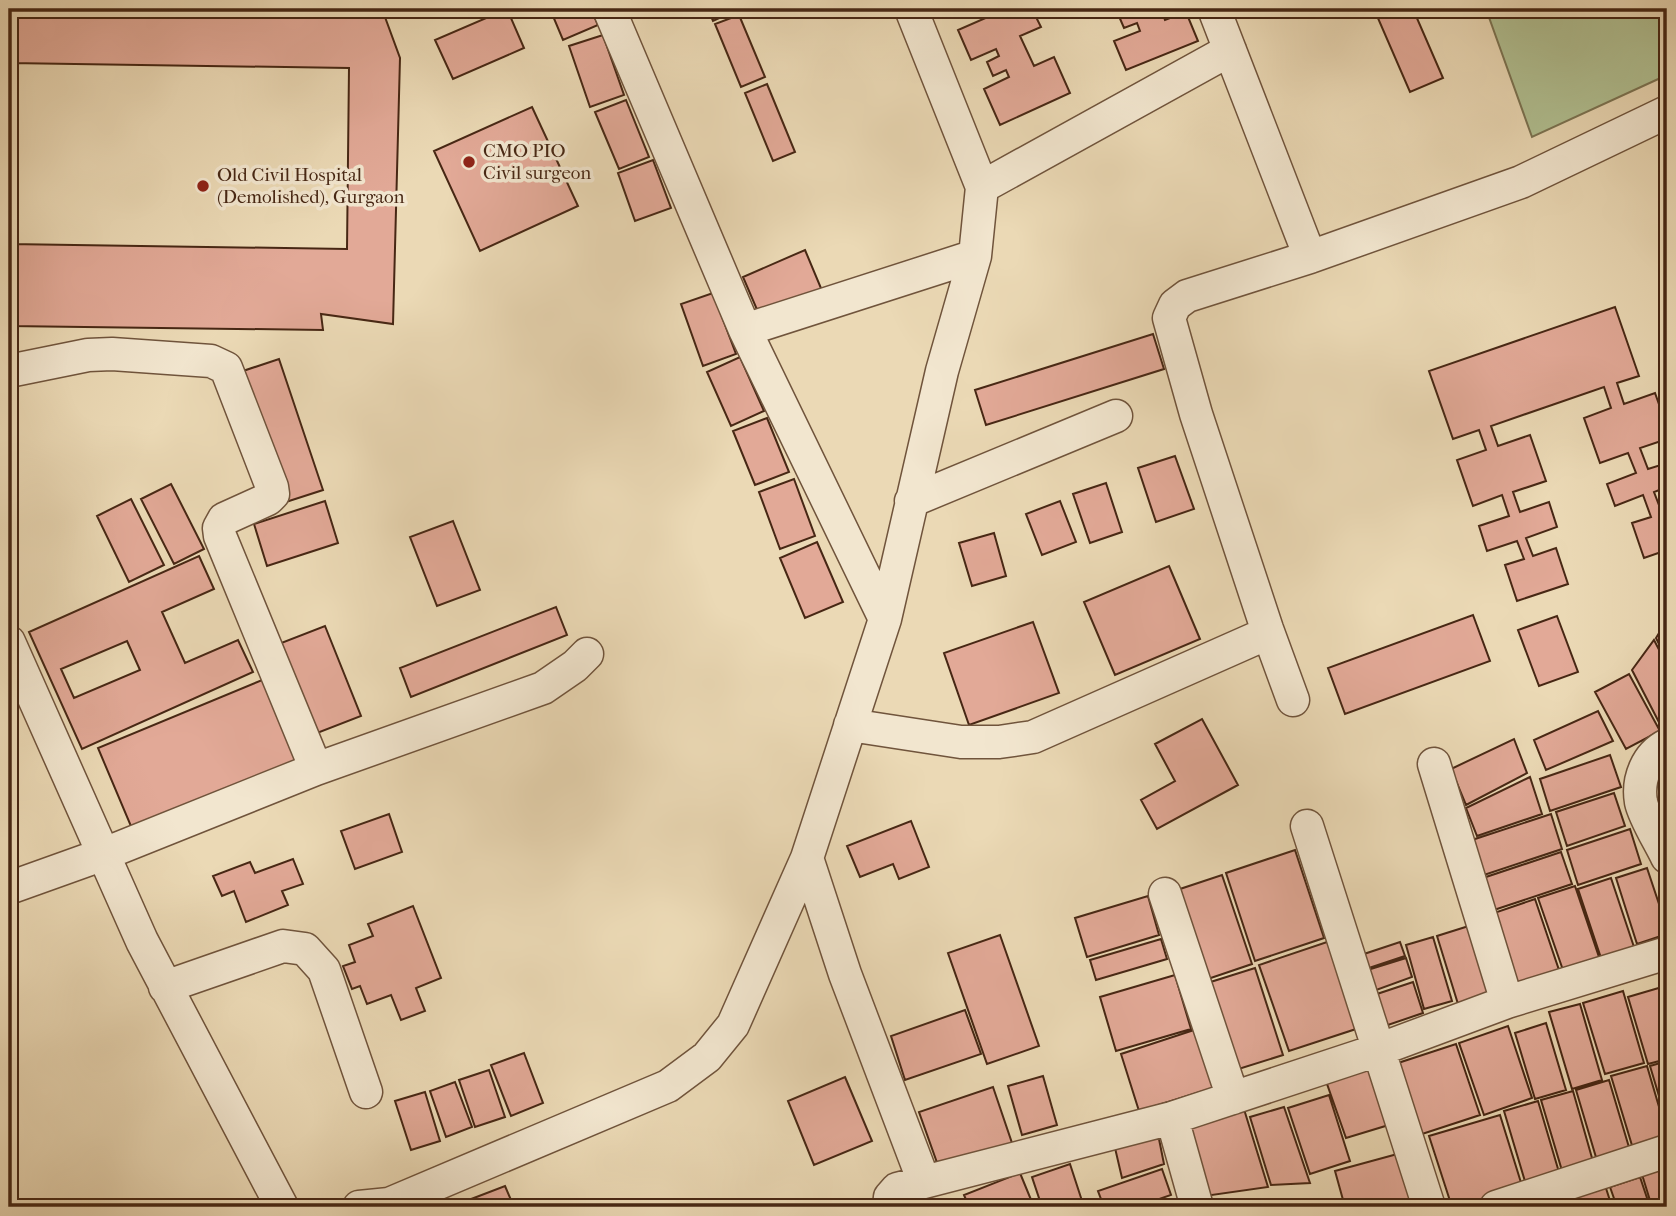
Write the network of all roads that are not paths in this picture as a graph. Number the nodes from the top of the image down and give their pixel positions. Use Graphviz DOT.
graph roads {
  1 [pos="609,9"];
  2 [pos="1214,9"];
  3 [pos="922,12"];
  4 [pos="1230,50"];
  5 [pos="1667,113"];
  6 [pos="982,187"];
  7 [pos="975,256"];
  8 [pos="1310,257"];
  9 [pos="745,330"];
  10 [pos="9,371"];
  11 [pos="1116,416"];
  12 [pos="911,501"];
  13 [pos="885,619"];
  14 [pos="1268,633"];
  15 [pos="9,642"];
  16 [pos="587,654"];
  17 [pos="21,699"];
  18 [pos="1293,701"];
  19 [pos="850,725"];
  20 [pos="1667,746"];
  21 [pos="1434,764"];
  22 [pos="316,769"];
  23 [pos="1307,826"];
  24 [pos="104,854"];
  25 [pos="1667,857"];
  26 [pos="807,858"];
  27 [pos="9,888"];
  28 [pos="1165,894"];
  29 [pos="1667,953"];
  30 [pos="165,987"];
  31 [pos="1507,1002"];
  32 [pos="1378,1050"];
  33 [pos="366,1093"];
  34 [pos="1233,1098"];
  35 [pos="1172,1118"];
  36 [pos="1667,1151"];
  37 [pos="924,1182"];
  38 [pos="378,1206"];
  39 [pos="282,1207"];
  40 [pos="890,1207"];
  41 [pos="1198,1207"];
  42 [pos="1429,1207"];
  43 [pos="1496,1207"];
  1 -- 9 [label="street"];
  2 -- 4 [label="street"];
  3 -- 6 [label="street"];
  4 -- 6 [label="street"];
  4 -- 8 [label="street"];
  5 -- 8 [label="street"];
  6 -- 7 [label="street"];
  7 -- 9 [label="street"];
  7 -- 12 [label="street"];
  8 -- 14 [label="street"];
  9 -- 13 [label="street"];
  10 -- 22 [label="street"];
  11 -- 12 [label="street"];
  12 -- 13 [label="street"];
  13 -- 19 [label="street"];
  14 -- 18 [label="street"];
  14 -- 19 [label="street"];
  15 -- 17 [label="street"];
  16 -- 22 [label="street"];
  17 -- 24 [label="street"];
  19 -- 26 [label="street"];
  20 -- 25 [label="street"];
  21 -- 31 [label="street"];
  22 -- 24 [label="street"];
  23 -- 32 [label="street"];
  24 -- 27 [label="street"];
  24 -- 30 [label="street"];
  26 -- 37 [label="street"];
  26 -- 38 [label="street"];
  28 -- 34 [label="street"];
  29 -- 31 [label="street"];
  30 -- 33 [label="street"];
  30 -- 39 [label="street"];
  31 -- 32 [label="street"];
  32 -- 34 [label="street"];
  32 -- 42 [label="street"];
  34 -- 35 [label="street"];
  35 -- 37 [label="street"];
  35 -- 41 [label="street"];
  36 -- 43 [label="street"];
  37 -- 40 [label="street"];
}
